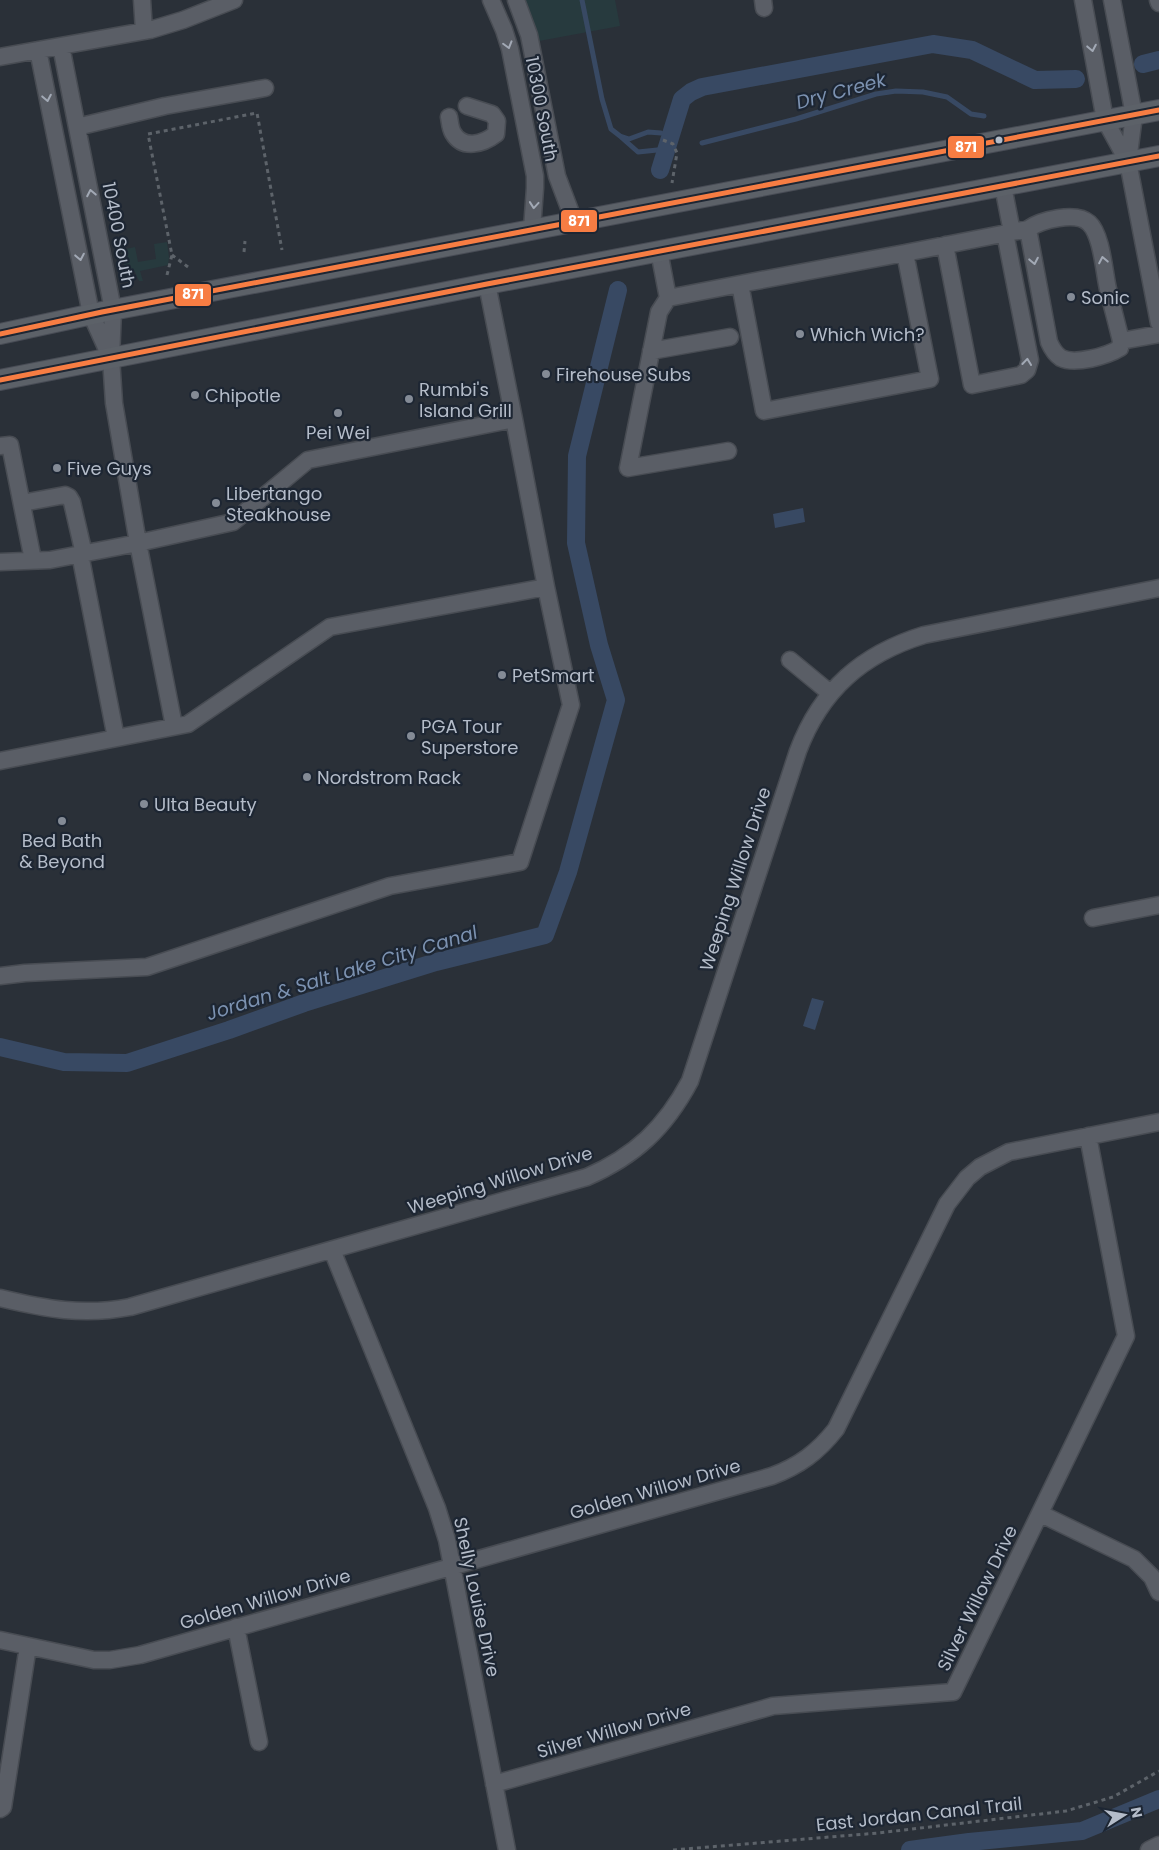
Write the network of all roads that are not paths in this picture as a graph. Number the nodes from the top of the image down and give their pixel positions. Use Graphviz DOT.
graph roads {
  1 [pos="142,0"];
  2 [pos="234,0"];
  3 [pos="491,0"];
  4 [pos="516,0"];
  5 [pos="1083,0"];
  6 [pos="1112,0"];
  7 [pos="144,31"];
  8 [pos="61,46"];
  9 [pos="38,50"];
  10 [pos="0,57"];
  11 [pos="265,88"];
  12 [pos="467,106"];
  13 [pos="1159,110"];
  14 [pos="1134,115"];
  15 [pos="449,117"];
  16 [pos="1105,120"];
  17 [pos="78,127"];
  18 [pos="1159,156"];
  19 [pos="1128,162"];
  20 [pos="1003,186"];
  21 [pos="574,221"];
  22 [pos="532,229"];
  23 [pos="1015,231"];
  24 [pos="945,245"];
  25 [pos="659,251"];
  26 [pos="905,253"];
  27 [pos="487,284"];
  28 [pos="740,284"];
  29 [pos="668,298"];
  30 [pos="113,310"];
  31 [pos="91,314"];
  32 [pos="1159,323"];
  33 [pos="0,334"];
  34 [pos="1159,334"];
  35 [pos="730,337"];
  36 [pos="1121,341"];
  37 [pos="652,351"];
  38 [pos="111,358"];
  39 [pos="0,380"];
  40 [pos="514,419"];
  41 [pos="0,446"];
  42 [pos="728,451"];
  43 [pos="22,503"];
  44 [pos="138,543"];
  45 [pos="82,554"];
  46 [pos="33,560"];
  47 [pos="0,562"];
  48 [pos="546,587"];
  49 [pos="1159,588"];
  50 [pos="790,660"];
  51 [pos="830,693"];
  52 [pos="174,726"];
  53 [pos="116,738"];
  54 [pos="0,761"];
  55 [pos="1159,905"];
  56 [pos="1093,918"];
  57 [pos="0,976"];
  58 [pos="1159,1122"];
  59 [pos="1088,1136"];
  60 [pos="332,1250"];
  61 [pos="0,1298"];
  62 [pos="1041,1514"];
  63 [pos="453,1567"];
  64 [pos="1159,1592"];
  65 [pos="236,1627"];
  66 [pos="0,1640"];
  67 [pos="28,1646"];
  68 [pos="259,1742"];
  69 [pos="494,1784"];
  70 [pos="0,1809"];
  71 [pos="1159,1845"];
  72 [pos="507,1850"];
  73 [pos="1148,1850"];
  1 -- 7 [label="street"];
  2 -- 7 [label="street"];
  3 -- 22 [label="street, 10300 South, one-way"];
  4 -- 21 [label="street, 10300 South"];
  5 -- 16 [label="street, one-way"];
  6 -- 14 [label="street"];
  7 -- 8 [label="street"];
  8 -- 9 [label="street"];
  8 -- 17 [label="street, 10400 South"];
  9 -- 10 [label="street"];
  9 -- 31 [label="street, one-way"];
  11 -- 17 [label="street"];
  12 -- 15 [label="street"];
  13 -- 14 [label="main road"];
  14 -- 16 [label="main road"];
  14 -- 19 [label="street"];
  16 -- 19 [label="street"];
  16 -- 21 [label="main road"];
  30 -- 17 [label="street, 10400 South, one-way"];
  18 -- 19 [label="main road"];
  19 -- 20 [label="main road"];
  19 -- 32 [label="street"];
  20 -- 23 [label="street"];
  20 -- 25 [label="main road"];
  21 -- 22 [label="main road"];
  22 -- 30 [label="main road"];
  23 -- 24 [label="street"];
  24 -- 23 [label="street, one-way"];
  36 -- 23 [label="street, one-way"];
  23 -- 36 [label="street, one-way"];
  24 -- 26 [label="street"];
  25 -- 27 [label="main road"];
  25 -- 29 [label="street"];
  26 -- 28 [label="street"];
  26 -- 28 [label="street"];
  27 -- 38 [label="main road"];
  27 -- 40 [label="street"];
  28 -- 29 [label="street"];
  29 -- 37 [label="street"];
  30 -- 31 [label="main road"];
  30 -- 38 [label="street, 10400 South"];
  31 -- 33 [label="main road"];
  31 -- 38 [label="street"];
  34 -- 36 [label="street"];
  35 -- 37 [label="street"];
  37 -- 42 [label="street"];
  38 -- 39 [label="main road"];
  38 -- 44 [label="street"];
  40 -- 44 [label="street"];
  40 -- 48 [label="street"];
  41 -- 43 [label="street"];
  43 -- 45 [label="street"];
  43 -- 46 [label="street"];
  44 -- 45 [label="street"];
  44 -- 52 [label="street"];
  45 -- 46 [label="street"];
  45 -- 53 [label="street"];
  46 -- 47 [label="street"];
  48 -- 52 [label="street"];
  48 -- 57 [label="street"];
  49 -- 51 [label="street, Weeping Willow Drive"];
  50 -- 51 [label="street"];
  51 -- 60 [label="street, Weeping Willow Drive"];
  52 -- 53 [label="street"];
  53 -- 54 [label="street"];
  55 -- 56 [label="street"];
  58 -- 59 [label="street, Golden Willow Drive"];
  59 -- 62 [label="street, Silver Willow Drive"];
  59 -- 63 [label="street, Golden Willow Drive"];
  60 -- 61 [label="street, Weeping Willow Drive"];
  60 -- 63 [label="street, Shelly Louise Drive"];
  62 -- 64 [label="street"];
  62 -- 69 [label="street, Silver Willow Drive"];
  63 -- 65 [label="street, Golden Willow Drive"];
  63 -- 69 [label="street, Shelly Louise Drive"];
  65 -- 67 [label="street, Golden Willow Drive"];
  65 -- 68 [label="street"];
  66 -- 67 [label="street, Golden Willow Drive"];
  67 -- 70 [label="street"];
  69 -- 72 [label="street, Shelly Louise Drive"];
  71 -- 73 [label="street"];
}
